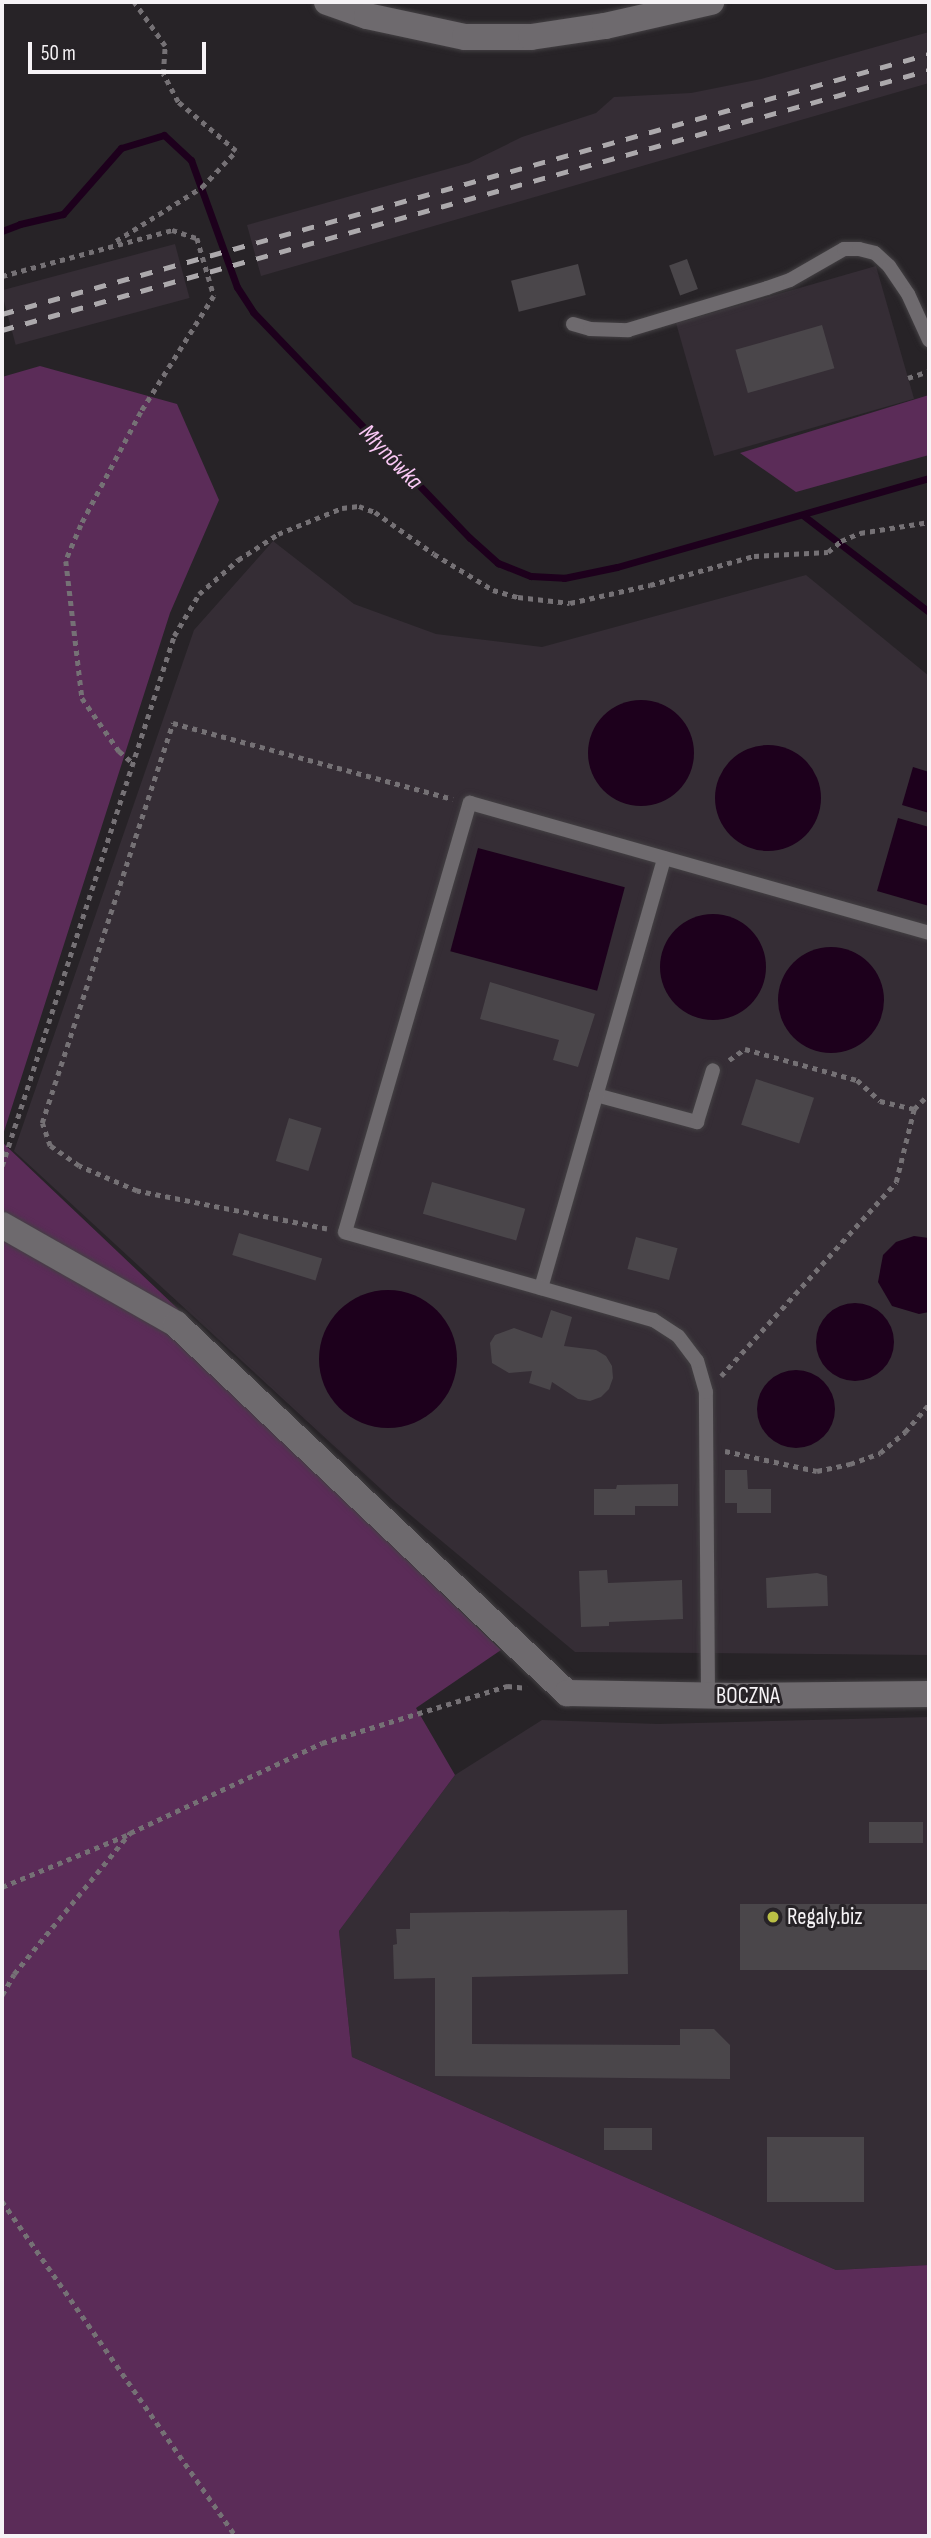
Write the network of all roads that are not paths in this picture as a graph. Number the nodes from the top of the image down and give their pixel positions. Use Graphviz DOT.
graph roads {
  1 [pos="327,2"];
  2 [pos="711,2"];
  3 [pos="573,324"];
  4 [pos="929,340"];
  5 [pos="664,858"];
  6 [pos="929,933"];
  7 [pos="713,1070"];
  8 [pos="596,1095"];
  9 [pos="2,1225"];
  10 [pos="541,1288"];
  11 [pos="929,1694"];
  12 [pos="708,1696"];
  1 -- 2 [label="street"];
  3 -- 4 [label="lane"];
  5 -- 6 [label="lane"];
  5 -- 8 [label="lane"];
  5 -- 10 [label="lane"];
  7 -- 8 [label="lane"];
  8 -- 10 [label="lane"];
  9 -- 12 [label="street, BOCZNA"];
  10 -- 12 [label="lane"];
  11 -- 12 [label="street, BOCZNA"];
}
